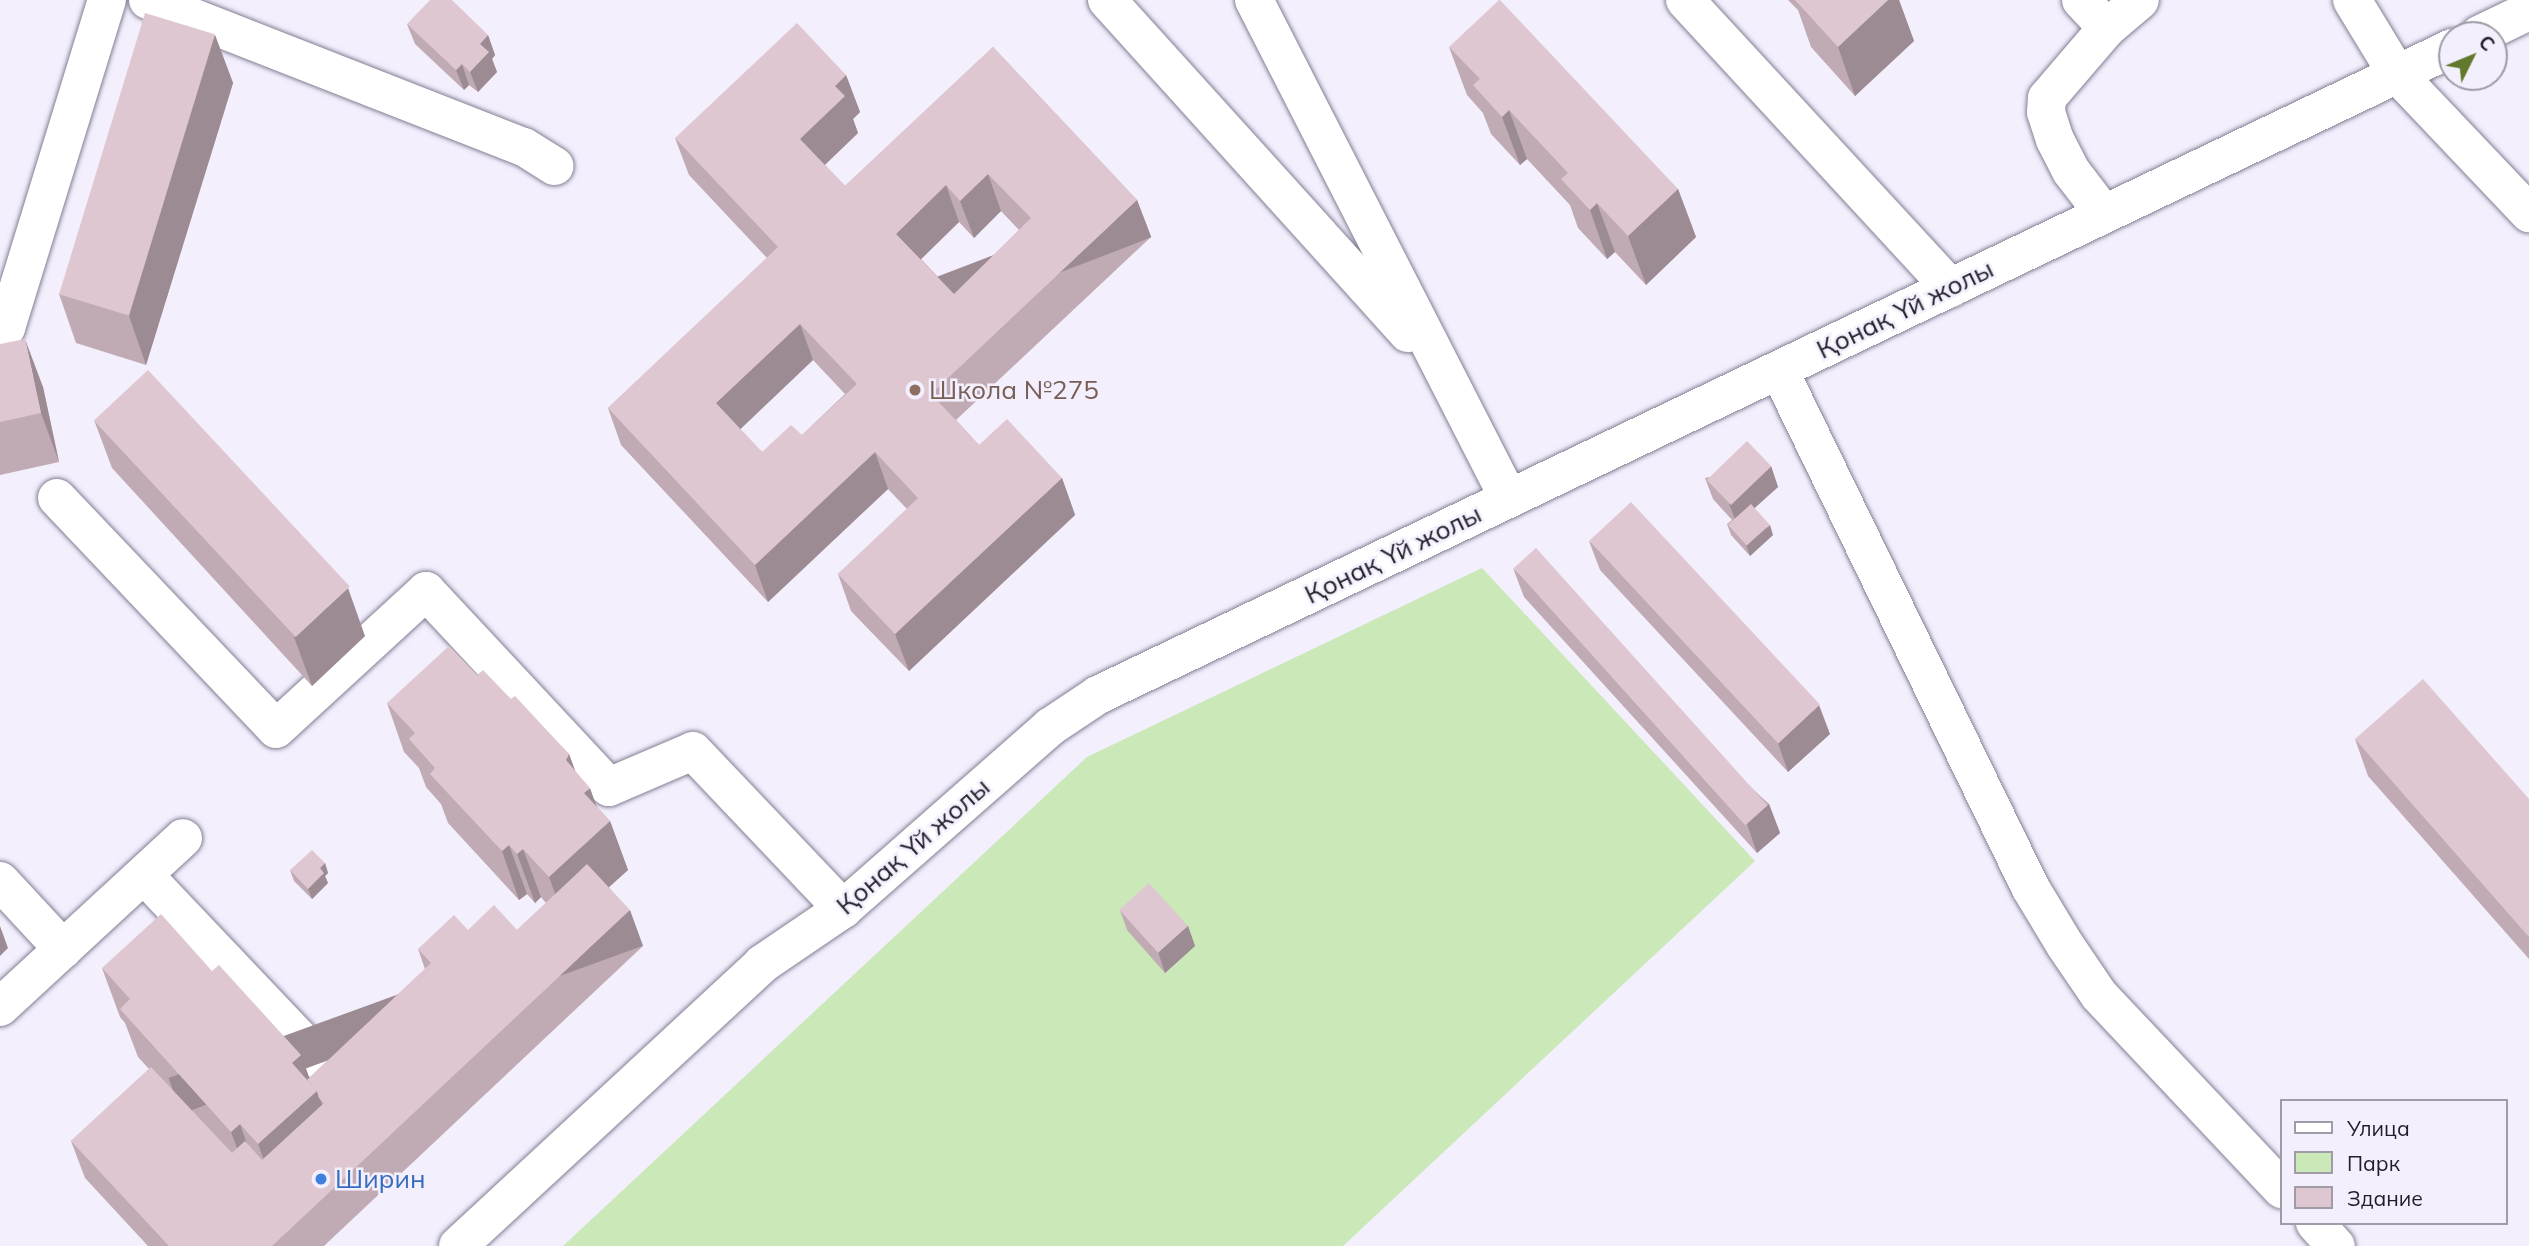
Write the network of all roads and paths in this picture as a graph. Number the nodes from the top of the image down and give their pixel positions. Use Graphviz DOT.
graph roads {
  1 [pos="107,0"];
  2 [pos="148,0"];
  3 [pos="1107,0"];
  4 [pos="1254,0"];
  5 [pos="1685,0"];
  6 [pos="2081,0"];
  7 [pos="2140,0"];
  8 [pos="2352,0"];
  9 [pos="2529,11"];
  10 [pos="2508,21"];
  11 [pos="2107,28"];
  12 [pos="2438,55"];
  13 [pos="2397,74"];
  14 [pos="555,166"];
  15 [pos="2529,213"];
  16 [pos="2104,214"];
  17 [pos="1951,288"];
  18 [pos="0,329"];
  19 [pos="1437,363"];
  20 [pos="1779,370"];
  21 [pos="57,498"];
  22 [pos="1509,499"];
  23 [pos="183,838"];
  24 [pos="144,875"];
  25 [pos="0,880"];
  26 [pos="843,909"];
  27 [pos="63,949"];
  28 [pos="0,1007"];
  29 [pos="327,1069"];
  30 [pos="2280,1187"];
  31 [pos="2317,1225"];
  32 [pos="458,1246"];
  33 [pos="2336,1246"];
  1 -- 18 [label="street"];
  2 -- 14 [label="street"];
  3 -- 19 [label="street"];
  4 -- 19 [label="street"];
  5 -- 17 [label="street"];
  6 -- 11 [label="street"];
  7 -- 11 [label="street"];
  8 -- 13 [label="street"];
  9 -- 10 [label="street"];
  11 -- 16 [label="street"];
  12 -- 13 [label="street, Қонақ Үй жолы"];
  13 -- 15 [label="street"];
  13 -- 16 [label="street, Қонақ Үй жолы"];
  16 -- 17 [label="street, Қонақ Үй жолы"];
  17 -- 20 [label="street, Қонақ Үй жолы"];
  19 -- 22 [label="street"];
  20 -- 22 [label="street, Қонақ Үй жолы"];
  20 -- 30 [label="street"];
  21 -- 26 [label="street"];
  22 -- 26 [label="street, Қонақ Үй жолы"];
  23 -- 24 [label="street"];
  24 -- 27 [label="street"];
  24 -- 29 [label="street"];
  25 -- 27 [label="street"];
  26 -- 32 [label="street, Қонақ Үй жолы"];
  27 -- 28 [label="street"];
  31 -- 33 [label="street"];
}
